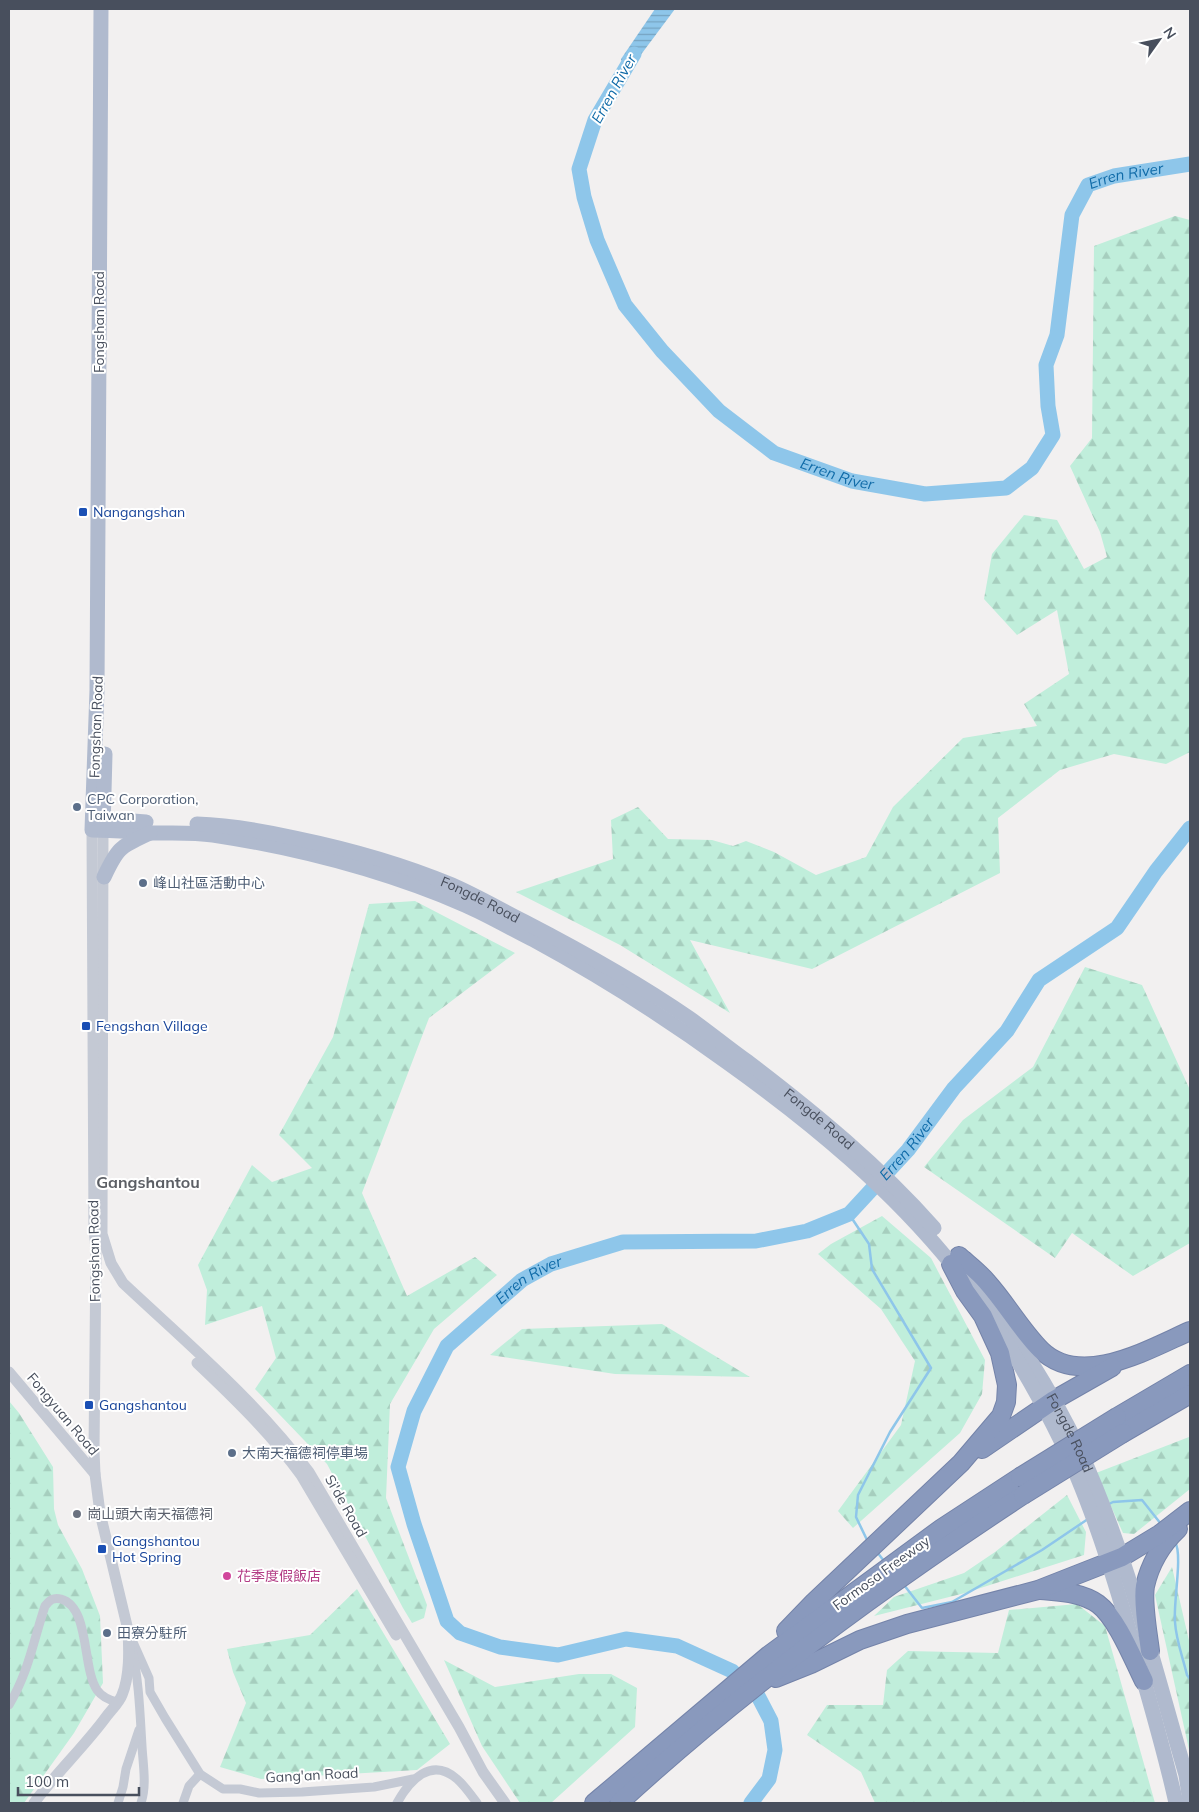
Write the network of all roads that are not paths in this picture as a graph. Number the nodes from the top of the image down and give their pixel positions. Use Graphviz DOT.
graph roads {
  1 [pos="101,9"];
  2 [pos="110,9"];
  3 [pos="104,787"];
  4 [pos="98,824"];
  5 [pos="151,828"];
  6 [pos="104,877"];
  7 [pos="102,1234"];
  8 [pos="96,1249"];
  9 [pos="952,1256"];
  10 [pos="1190,1331"];
  11 [pos="1130,1357"];
  12 [pos="9,1372"];
  13 [pos="1190,1374"];
  14 [pos="1190,1394"];
  15 [pos="1049,1404"];
  16 [pos="1120,1425"];
  17 [pos="961,1464"];
  18 [pos="305,1473"];
  19 [pos="95,1474"];
  20 [pos="1190,1511"];
  21 [pos="1190,1517"];
  22 [pos="946,1536"];
  23 [pos="1115,1559"];
  24 [pos="1038,1590"];
  25 [pos="128,1630"];
  26 [pos="1150,1651"];
  27 [pos="769,1655"];
  28 [pos="1144,1681"];
  29 [pos="755,1686"];
  30 [pos="117,1702"];
  31 [pos="9,1705"];
  32 [pos="141,1725"];
  33 [pos="456,1729"];
  34 [pos="200,1774"];
  35 [pos="413,1780"];
  36 [pos="1190,1801"];
  37 [pos="34,1803"];
  38 [pos="118,1803"];
  39 [pos="142,1803"];
  40 [pos="183,1803"];
  41 [pos="398,1803"];
  42 [pos="477,1803"];
  43 [pos="496,1803"];
  44 [pos="505,1803"];
  45 [pos="594,1803"];
  46 [pos="619,1803"];
  47 [pos="1176,1803"];
  1 -- 4 [label="main road, Fongshan Road"];
  2 -- 3 [label="main road, Fongshan Road"];
  3 -- 4 [label="main road, Fongshan Road"];
  3 -- 5 [label="main road"];
  4 -- 5 [label="main road, Fongde Road"];
  4 -- 6 [label="street, Fongshan Road"];
  4 -- 8 [label="street, Fongshan Road"];
  5 -- 6 [label="main road"];
  5 -- 9 [label="main road, Fongde Road"];
  6 -- 7 [label="street, Fongshan Road"];
  7 -- 8 [label="street"];
  7 -- 18 [label="street, Si'de Road"];
  8 -- 18 [label="street, Si'de Road"];
  8 -- 19 [label="street, Fongshan Road"];
  9 -- 11 [label="highway"];
  9 -- 15 [label="main road, Fongde Road"];
  9 -- 17 [label="highway"];
  10 -- 11 [label="highway"];
  11 -- 15 [label="highway"];
  12 -- 19 [label="street, Fongyuan Road"];
  13 -- 16 [label="highway, Formosa Freeway"];
  14 -- 16 [label="highway, Formosa Freeway"];
  15 -- 17 [label="highway"];
  15 -- 23 [label="main road, Fongde Road"];
  16 -- 22 [label="highway, Formosa Freeway, bridge"];
  16 -- 22 [label="highway, Formosa Freeway, bridge"];
  17 -- 27 [label="highway"];
  18 -- 33 [label="street, Si'de Road"];
  19 -- 25 [label="street, Gang'an Road"];
  20 -- 23 [label="highway"];
  21 -- 26 [label="highway"];
  22 -- 27 [label="highway, Formosa Freeway"];
  22 -- 29 [label="highway, Formosa Freeway"];
  23 -- 24 [label="highway"];
  23 -- 26 [label="main road, Fongde Road"];
  23 -- 28 [label="main road, Fongde Road"];
  24 -- 28 [label="highway"];
  24 -- 29 [label="highway"];
  25 -- 30 [label="street, Gang'an Road"];
  25 -- 32 [label="street, Gang'an Road"];
  25 -- 34 [label="street, Gang'an Road"];
  26 -- 36 [label="main road, Fongde Road"];
  27 -- 45 [label="highway, Formosa Freeway"];
  28 -- 47 [label="main road, Fongde Road"];
  29 -- 46 [label="highway, Formosa Freeway"];
  30 -- 31 [label="street"];
  30 -- 37 [label="street, Gang'an Road"];
  32 -- 38 [label="street"];
  32 -- 39 [label="street, Gang'an Road"];
  33 -- 43 [label="street, Si'de Road"];
  33 -- 44 [label="street, Si'de Road"];
  34 -- 35 [label="street, Gang'an Road"];
  34 -- 40 [label="street"];
  35 -- 41 [label="street"];
  35 -- 42 [label="street, Gang'an Road"];
}
